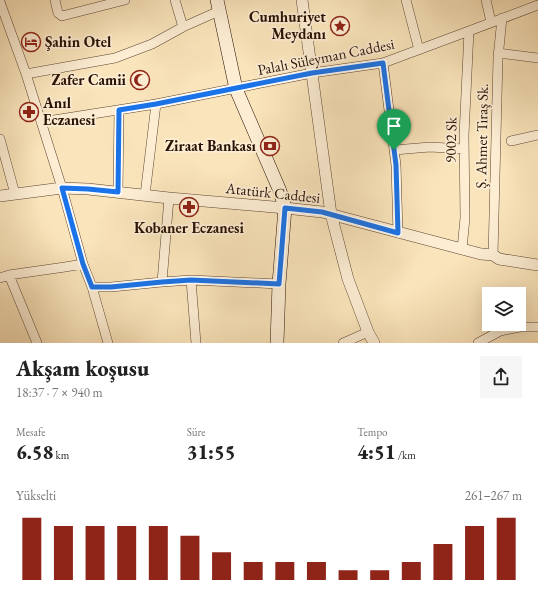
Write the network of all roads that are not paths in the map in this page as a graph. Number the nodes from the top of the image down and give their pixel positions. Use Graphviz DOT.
graph roads {
  1 [pos="54,0"];
  2 [pos="126,0"];
  3 [pos="175,0"];
  4 [pos="302,0"];
  5 [pos="406,0"];
  6 [pos="486,0"];
  7 [pos="0,2"];
  8 [pos="109,2"];
  9 [pos="218,5"];
  10 [pos="538,5"];
  11 [pos="502,18"];
  12 [pos="491,22"];
  13 [pos="183,27"];
  14 [pos="469,31"];
  15 [pos="419,50"];
  16 [pos="498,53"];
  17 [pos="538,58"];
  18 [pos="383,63"];
  19 [pos="312,73"];
  20 [pos="26,74"];
  21 [pos="236,89"];
  22 [pos="156,104"];
  23 [pos="119,110"];
  24 [pos="41,122"];
  25 [pos="538,135"];
  26 [pos="0,139"];
  27 [pos="511,141"];
  28 [pos="464,149"];
  29 [pos="394,150"];
  30 [pos="62,188"];
  31 [pos="118,192"];
  32 [pos="15,194"];
  33 [pos="145,195"];
  34 [pos="0,196"];
  35 [pos="169,198"];
  36 [pos="285,208"];
  37 [pos="331,214"];
  38 [pos="398,233"];
  39 [pos="462,250"];
  40 [pos="493,255"];
  41 [pos="83,264"];
  42 [pos="538,265"];
  43 [pos="10,275"];
  44 [pos="0,278"];
  45 [pos="191,280"];
  46 [pos="162,282"];
  47 [pos="279,284"];
  48 [pos="92,287"];
  49 [pos="538,327"];
  50 [pos="368,332"];
  51 [pos="37,343"];
  52 [pos="108,343"];
  53 [pos="196,343"];
  54 [pos="277,343"];
  55 [pos="343,343"];
  56 [pos="374,343"];
  57 [pos="478,343"];
  1 -- 8 [label="street"];
  2 -- 8 [label="street"];
  3 -- 13 [label="street"];
  4 -- 19 [label="street"];
  5 -- 15 [label="street"];
  6 -- 12 [label="street"];
  7 -- 20 [label="street"];
  9 -- 13 [label="street"];
  9 -- 21 [label="main road"];
  10 -- 11 [label="street, Palalı Süleyman Caddesi"];
  11 -- 12 [label="street, Palalı Süleyman Caddesi"];
  11 -- 16 [label="street, Ş. Ahmet Tıraş Sk."];
  12 -- 14 [label="street, Palalı Süleyman Caddesi"];
  13 -- 20 [label="street"];
  14 -- 15 [label="street, Palalı Süleyman Caddesi"];
  14 -- 28 [label="street, 9002 Sk"];
  15 -- 18 [label="street, Palalı Süleyman Caddesi"];
  16 -- 17 [label="street"];
  16 -- 40 [label="street, Ş. Ahmet Tıraş Sk."];
  18 -- 19 [label="street, Palalı Süleyman Caddesi"];
  18 -- 29 [label="street"];
  19 -- 21 [label="street, Palalı Süleyman Caddesi"];
  19 -- 37 [label="street"];
  20 -- 24 [label="street"];
  21 -- 22 [label="street, Palalı Süleyman Caddesi"];
  21 -- 36 [label="main road"];
  22 -- 23 [label="street, Palalı Süleyman Caddesi"];
  22 -- 33 [label="street"];
  23 -- 24 [label="street, Palalı Süleyman Caddesi"];
  23 -- 31 [label="street"];
  24 -- 30 [label="street"];
  25 -- 27 [label="street"];
  26 -- 32 [label="street"];
  28 -- 29 [label="street"];
  28 -- 39 [label="street, 9002 Sk"];
  29 -- 38 [label="street"];
  30 -- 31 [label="street, Atatürk Caddesi"];
  30 -- 32 [label="street, Atatürk Caddesi"];
  30 -- 41 [label="street"];
  31 -- 33 [label="street, Atatürk Caddesi"];
  32 -- 34 [label="street, Atatürk Caddesi"];
  33 -- 35 [label="street, Atatürk Caddesi"];
  35 -- 36 [label="street, Atatürk Caddesi"];
  35 -- 46 [label="street"];
  36 -- 37 [label="street, Atatürk Caddesi"];
  36 -- 47 [label="main road"];
  37 -- 38 [label="street, Atatürk Caddesi"];
  37 -- 50 [label="street"];
  38 -- 39 [label="street, Atatürk Caddesi"];
  39 -- 40 [label="street, Atatürk Caddesi"];
  40 -- 42 [label="street, Atatürk Caddesi"];
  41 -- 43 [label="street"];
  41 -- 48 [label="street"];
  43 -- 44 [label="street"];
  43 -- 51 [label="street"];
  45 -- 46 [label="street"];
  45 -- 47 [label="street"];
  45 -- 53 [label="street"];
  46 -- 48 [label="street"];
  47 -- 54 [label="main road"];
  48 -- 52 [label="street"];
  49 -- 57 [label="street"];
  50 -- 55 [label="street"];
  50 -- 56 [label="street"];
}
